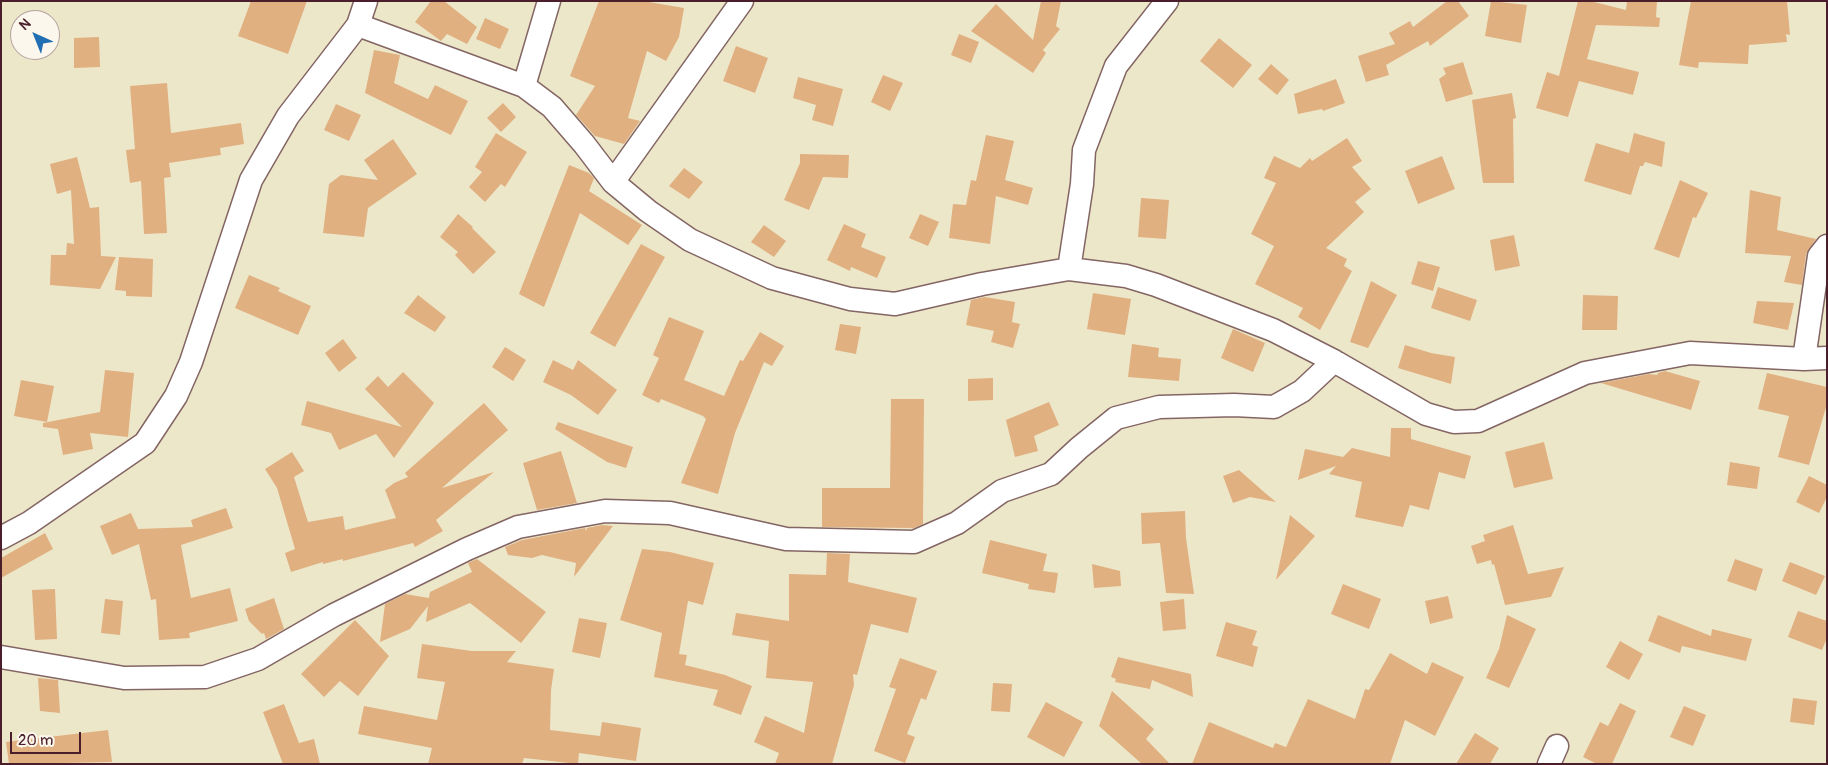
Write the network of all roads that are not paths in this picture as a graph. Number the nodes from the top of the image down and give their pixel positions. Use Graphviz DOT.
graph roads {
  1 [pos="366,1"];
  2 [pos="548,1"];
  3 [pos="742,1"];
  4 [pos="1167,1"];
  5 [pos="358,25"];
  6 [pos="524,86"];
  7 [pos="613,182"];
  8 [pos="1827,246"];
  9 [pos="1069,269"];
  10 [pos="1827,358"];
  11 [pos="1804,359"];
  12 [pos="1334,361"];
  13 [pos="1,538"];
  14 [pos="1,657"];
  1 -- 5 [label="street"];
  2 -- 6 [label="street"];
  3 -- 7 [label="street"];
  4 -- 9 [label="street"];
  5 -- 6 [label="street"];
  5 -- 13 [label="street"];
  6 -- 7 [label="street"];
  7 -- 9 [label="street"];
  8 -- 11 [label="street"];
  9 -- 12 [label="street"];
  10 -- 11 [label="street"];
  11 -- 12 [label="street"];
  12 -- 14 [label="street"];
}
